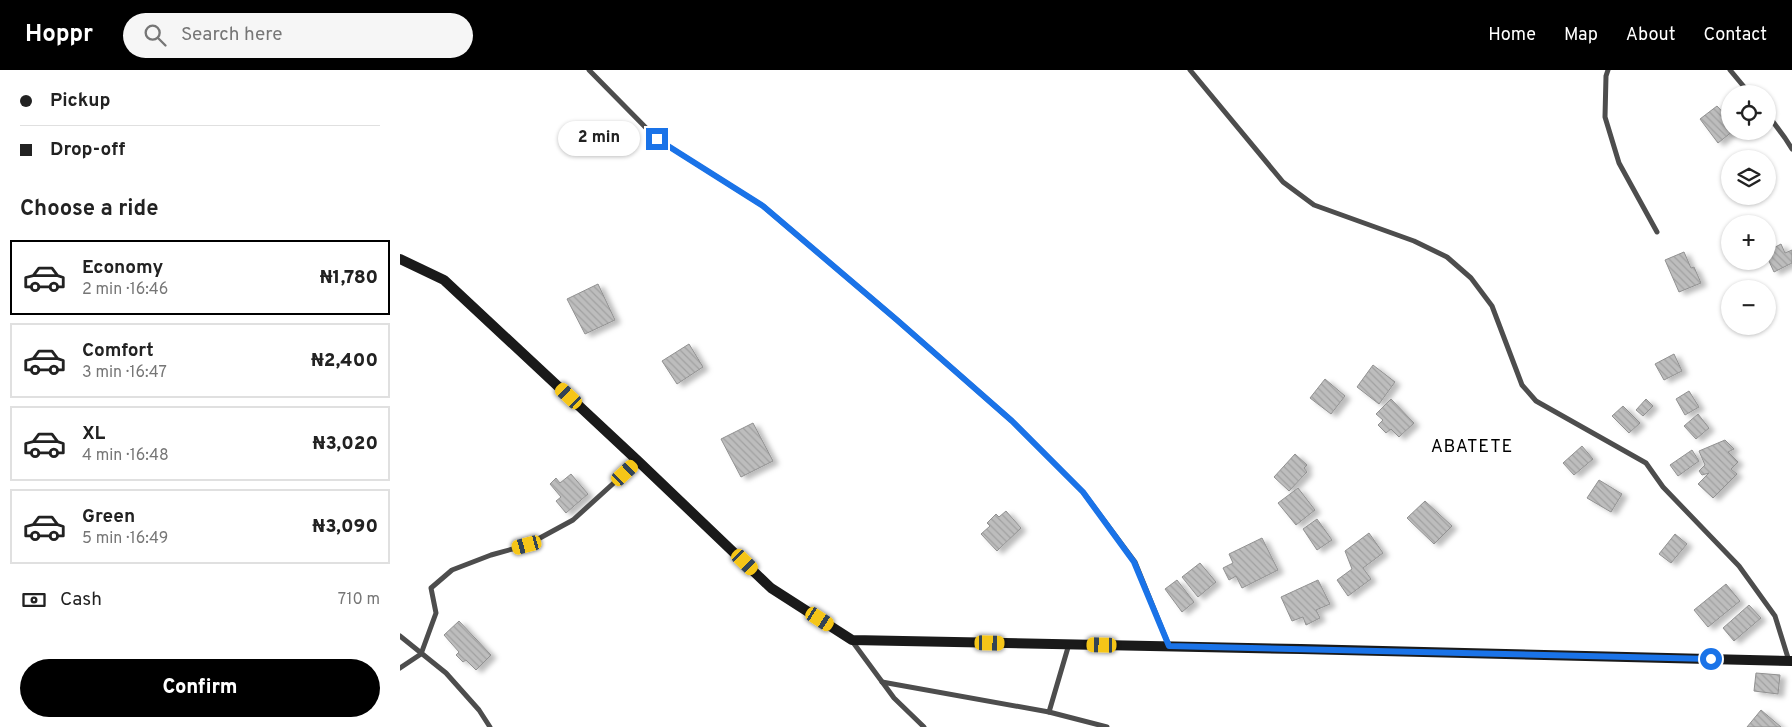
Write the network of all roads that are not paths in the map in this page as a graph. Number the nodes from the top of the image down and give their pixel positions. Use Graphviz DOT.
graph roads {
  1 [pos="589,70"];
  2 [pos="1190,70"];
  3 [pos="1608,70"];
  4 [pos="1730,70"];
  5 [pos="1742,85"];
  6 [pos="1776,126"];
  7 [pos="1792,149"];
  8 [pos="1657,232"];
  9 [pos="400,259"];
  10 [pos="638,461"];
  11 [pos="400,636"];
  12 [pos="852,640"];
  13 [pos="1069,644"];
  14 [pos="1169,646"];
  15 [pos="421,654"];
  16 [pos="1790,661"];
  17 [pos="400,668"];
  18 [pos="882,682"];
  19 [pos="1049,712"];
  20 [pos="490,727"];
  21 [pos="924,727"];
  22 [pos="1107,727"];
  1 -- 14 [label="street"];
  2 -- 16 [label="street"];
  3 -- 8 [label="street"];
  4 -- 5 [label="street"];
  6 -- 7 [label="street"];
  9 -- 10 [label="main road"];
  10 -- 12 [label="main road"];
  10 -- 15 [label="street"];
  11 -- 15 [label="street"];
  12 -- 13 [label="main road"];
  12 -- 18 [label="street"];
  13 -- 14 [label="main road"];
  13 -- 19 [label="street"];
  14 -- 16 [label="main road"];
  15 -- 17 [label="street"];
  15 -- 20 [label="street"];
  18 -- 19 [label="street"];
  18 -- 21 [label="street"];
  19 -- 22 [label="street"];
}
